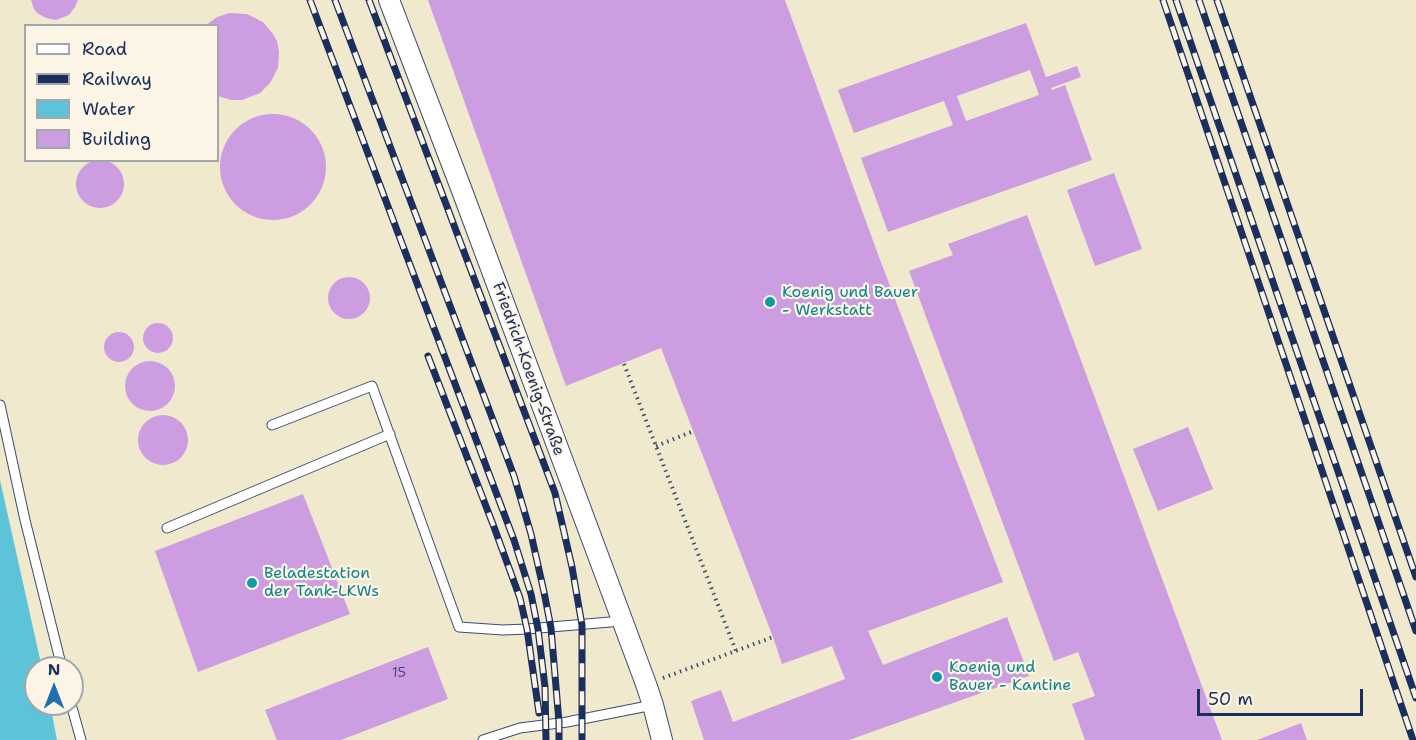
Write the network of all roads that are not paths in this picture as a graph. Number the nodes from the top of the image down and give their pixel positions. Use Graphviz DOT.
graph roads {
  1 [pos="389,0"];
  2 [pos="0,405"];
  3 [pos="272,425"];
  4 [pos="390,434"];
  5 [pos="167,528"];
  6 [pos="622,621"];
  7 [pos="59,656"];
  8 [pos="653,705"];
  9 [pos="74,716"];
  10 [pos="486,739"];
  11 [pos="81,740"];
  12 [pos="662,740"];
  1 -- 6 [label="street, Friedrich-Koenig-Straße"];
  2 -- 7 [label="lane"];
  3 -- 4 [label="lane"];
  4 -- 5 [label="lane"];
  4 -- 6 [label="lane"];
  6 -- 8 [label="street, Friedrich-Koenig-Straße"];
  8 -- 10 [label="lane"];
  8 -- 12 [label="street, Friedrich-Koenig-Straße"];
  9 -- 11 [label="lane"];
}
